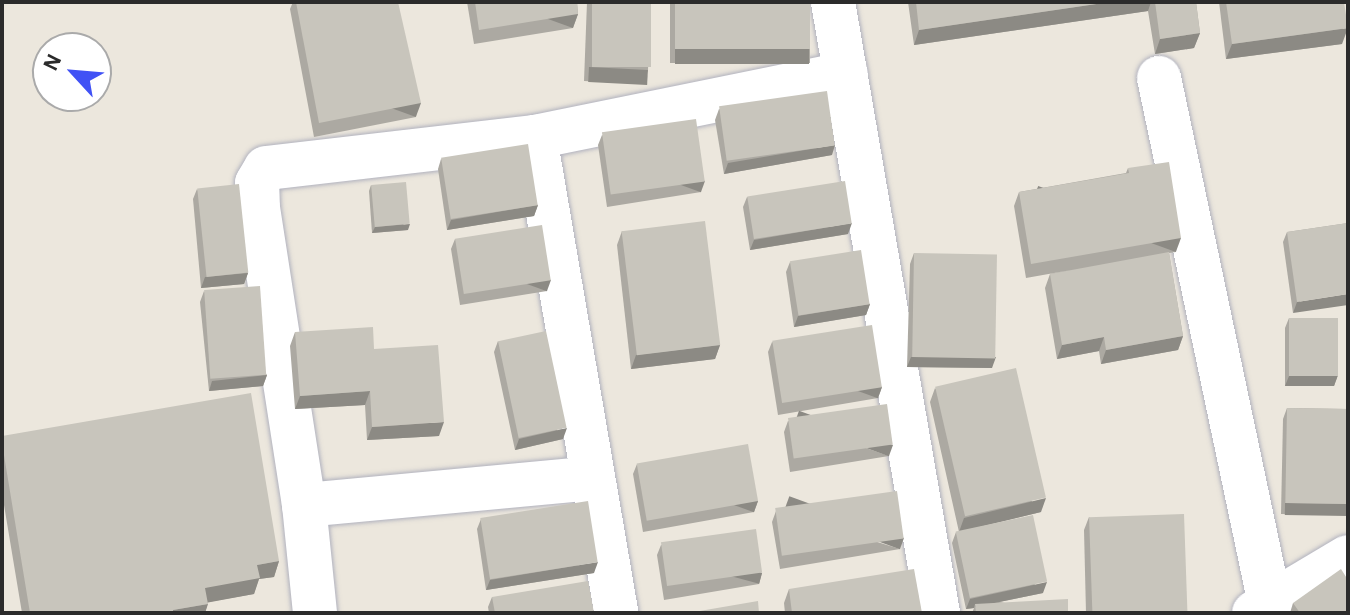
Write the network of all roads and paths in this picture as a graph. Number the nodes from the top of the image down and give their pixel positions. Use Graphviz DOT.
graph roads {
  1 [pos="833,2"];
  2 [pos="846,74"];
  3 [pos="1159,78"];
  4 [pos="535,137"];
  5 [pos="593,478"];
  6 [pos="304,505"];
  7 [pos="1348,557"];
  8 [pos="1262,608"];
  9 [pos="315,613"];
  10 [pos="616,613"];
  11 [pos="938,613"];
  1 -- 2 [label="street"];
  2 -- 4 [label="street"];
  2 -- 11 [label="street"];
  3 -- 8 [label="street"];
  4 -- 5 [label="street"];
  4 -- 6 [label="street"];
  5 -- 6 [label="street"];
  5 -- 10 [label="street"];
  6 -- 9 [label="street"];
  7 -- 8 [label="street"];
}
